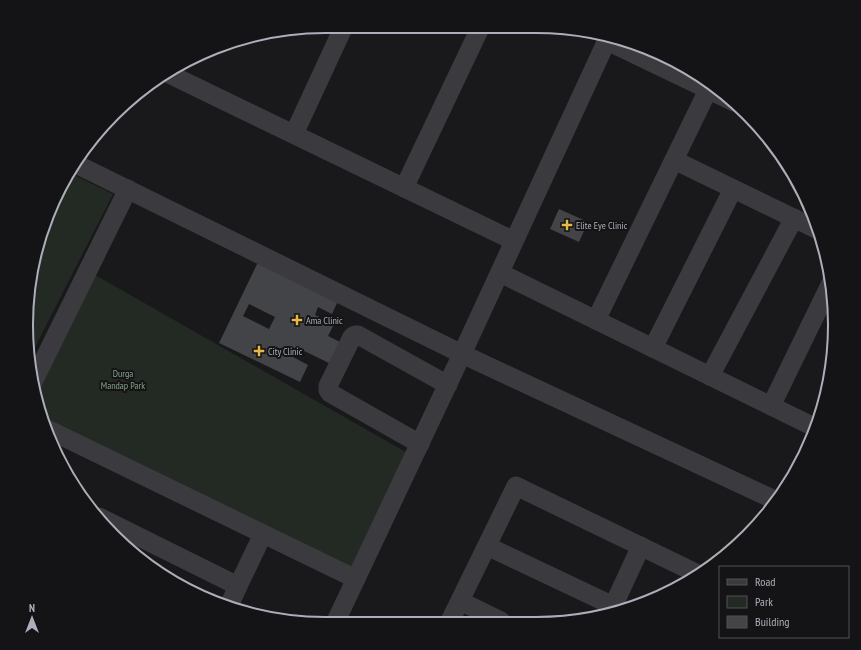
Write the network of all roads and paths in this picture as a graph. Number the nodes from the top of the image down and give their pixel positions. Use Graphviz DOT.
graph roads {
  1 [pos="341,33"];
  2 [pos="478,33"];
  3 [pos="606,42"];
  4 [pos="624,46"];
  5 [pos="173,76"];
  6 [pos="708,90"];
  7 [pos="713,92"];
  8 [pos="294,134"];
  9 [pos="674,160"];
  10 [pos="80,166"];
  11 [pos="404,188"];
  12 [pos="128,189"];
  13 [pos="733,189"];
  14 [pos="794,218"];
  15 [pos="811,227"];
  16 [pos="514,241"];
  17 [pos="500,273"];
  18 [pos="826,293"];
  19 [pos="596,320"];
  20 [pos="653,348"];
  21 [pos="462,354"];
  22 [pos="37,373"];
  23 [pos="710,376"];
  24 [pos="448,384"];
  25 [pos="771,406"];
  26 [pos="811,425"];
  27 [pos="53,432"];
  28 [pos="420,444"];
  29 [pos="771,498"];
  30 [pos="110,522"];
  31 [pos="263,534"];
  32 [pos="487,546"];
  33 [pos="641,546"];
  34 [pos="693,571"];
  35 [pos="356,579"];
  36 [pos="238,586"];
  37 [pos="460,601"];
  38 [pos="231,602"];
  39 [pos="617,606"];
  40 [pos="610,607"];
  41 [pos="338,617"];
  42 [pos="452,617"];
  43 [pos="491,617"];
  1 -- 8 [label="street"];
  2 -- 11 [label="street"];
  3 -- 16 [label="street"];
  4 -- 6 [label="street"];
  5 -- 8 [label="street"];
  6 -- 7 [label="street"];
  6 -- 9 [label="street"];
  8 -- 11 [label="street"];
  9 -- 13 [label="street"];
  9 -- 19 [label="street"];
  10 -- 12 [label="street"];
  11 -- 16 [label="street"];
  12 -- 21 [label="street"];
  12 -- 22 [label="street"];
  13 -- 14 [label="street"];
  13 -- 20 [label="street"];
  14 -- 15 [label="street"];
  14 -- 23 [label="street"];
  16 -- 17 [label="street"];
  17 -- 19 [label="street"];
  17 -- 21 [label="street"];
  18 -- 25 [label="street"];
  19 -- 20 [label="street"];
  20 -- 23 [label="street"];
  21 -- 24 [label="street"];
  21 -- 29 [label="street"];
  23 -- 25 [label="street"];
  24 -- 28 [label="street"];
  24 -- 28 [label="street"];
  25 -- 26 [label="street"];
  27 -- 31 [label="street"];
  28 -- 35 [label="street"];
  30 -- 36 [label="street"];
  31 -- 35 [label="street"];
  31 -- 36 [label="street"];
  32 -- 33 [label="street"];
  32 -- 37 [label="street"];
  32 -- 40 [label="street"];
  33 -- 34 [label="street"];
  33 -- 39 [label="street"];
  35 -- 41 [label="street"];
  36 -- 38 [label="street"];
  37 -- 42 [label="street"];
  37 -- 43 [label="street"];
}
